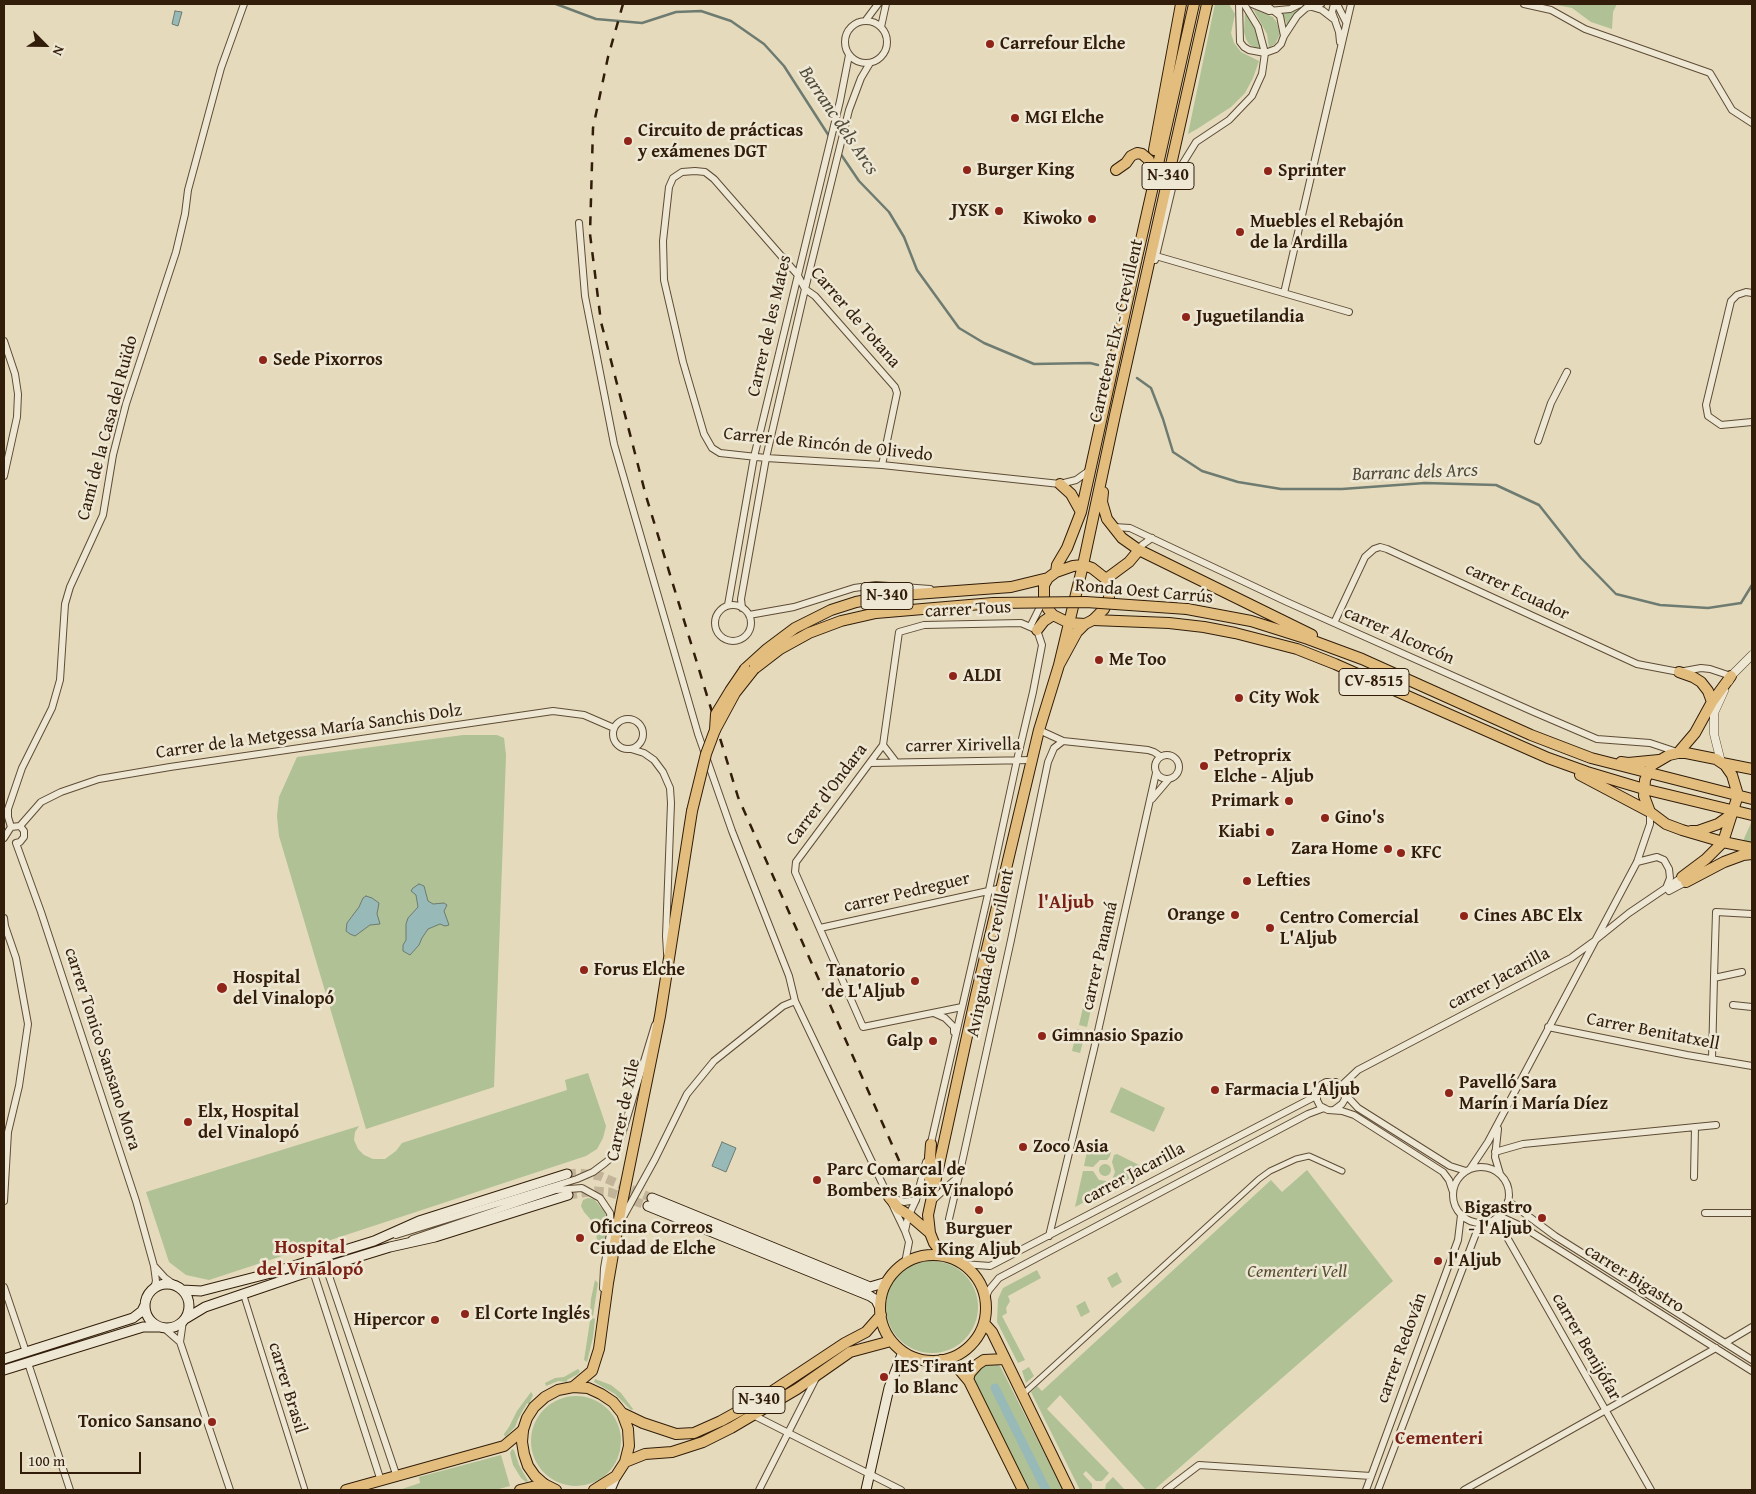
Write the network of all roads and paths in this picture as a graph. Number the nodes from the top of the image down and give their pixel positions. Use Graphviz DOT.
graph roads {
  1 [pos="244,4"];
  2 [pos="878,4"];
  3 [pos="886,4"];
  4 [pos="1182,4"];
  5 [pos="1194,4"];
  6 [pos="1207,4"];
  7 [pos="1240,4"];
  8 [pos="1244,4"];
  9 [pos="1252,4"];
  10 [pos="1265,4"];
  11 [pos="1300,4"];
  12 [pos="1321,4"];
  13 [pos="1335,4"];
  14 [pos="1351,4"];
  15 [pos="1524,4"];
  16 [pos="1306,8"];
  17 [pos="1273,10"];
  18 [pos="866,20"];
  19 [pos="1335,20"];
  20 [pos="1346,22"];
  21 [pos="881,26"];
  22 [pos="1284,36"];
  23 [pos="1341,51"];
  24 [pos="1265,53"];
  25 [pos="849,55"];
  26 [pos="870,63"];
  27 [pos="1752,123"];
  28 [pos="1116,170"];
  29 [pos="695,171"];
  30 [pos="1150,174"];
  31 [pos="579,223"];
  32 [pos="1156,256"];
  33 [pos="1136,259"];
  34 [pos="797,274"];
  35 [pos="805,289"];
  36 [pos="1284,293"];
  37 [pos="1752,293"];
  38 [pos="1349,312"];
  39 [pos="1135,326"];
  40 [pos="4,341"];
  41 [pos="1567,372"];
  42 [pos="1752,422"];
  43 [pos="1538,441"];
  44 [pos="1108,446"];
  45 [pos="754,457"];
  46 [pos="766,458"];
  47 [pos="882,465"];
  48 [pos="1090,470"];
  49 [pos="4,476"];
  50 [pos="1060,484"];
  51 [pos="1081,512"];
  52 [pos="1114,527"];
  53 [pos="1152,538"];
  54 [pos="1139,550"];
  55 [pos="1083,565"];
  56 [pos="1052,575"];
  57 [pos="1106,579"];
  58 [pos="952,590"];
  59 [pos="1044,600"];
  60 [pos="728,605"];
  61 [pos="742,608"];
  62 [pos="749,615"];
  63 [pos="1052,615"];
  64 [pos="1069,622"];
  65 [pos="1089,622"];
  66 [pos="1334,623"];
  67 [pos="1033,629"];
  68 [pos="900,632"];
  69 [pos="1752,655"];
  70 [pos="1362,659"];
  71 [pos="1059,665"];
  72 [pos="750,669"];
  73 [pos="1679,672"];
  74 [pos="1731,676"];
  75 [pos="1712,702"];
  76 [pos="614,728"];
  77 [pos="1039,730"];
  78 [pos="1063,741"];
  79 [pos="883,745"];
  80 [pos="631,749"];
  81 [pos="1144,750"];
  82 [pos="1678,753"];
  83 [pos="1160,756"];
  84 [pos="1548,758"];
  85 [pos="1591,758"];
  86 [pos="1017,760"];
  87 [pos="1032,760"];
  88 [pos="1660,760"];
  89 [pos="896,762"];
  90 [pos="1721,762"];
  91 [pos="870,763"];
  92 [pos="1155,763"];
  93 [pos="1752,769"];
  94 [pos="1156,773"];
  95 [pos="1647,773"];
  96 [pos="1169,779"];
  97 [pos="1644,789"];
  98 [pos="1738,795"];
  99 [pos="1752,799"];
  100 [pos="1151,800"];
  101 [pos="1734,811"];
  102 [pos="1650,812"];
  103 [pos="1752,815"];
  104 [pos="20,826"];
  105 [pos="11,827"];
  106 [pos="1682,830"];
  107 [pos="689,831"];
  108 [pos="5,836"];
  109 [pos="1723,842"];
  110 [pos="16,843"];
  111 [pos="1752,848"];
  112 [pos="1752,854"];
  113 [pos="1636,862"];
  114 [pos="1684,879"];
  115 [pos="1002,888"];
  116 [pos="1666,889"];
  117 [pos="989,890"];
  118 [pos="1628,913"];
  119 [pos="1752,914"];
  120 [pos="4,918"];
  121 [pos="4,925"];
  122 [pos="820,928"];
  123 [pos="1593,942"];
  124 [pos="669,961"];
  125 [pos="1742,972"];
  126 [pos="1714,978"];
  127 [pos="976,995"];
  128 [pos="796,1001"];
  129 [pos="963,1005"];
  130 [pos="1733,1006"];
  131 [pos="1752,1007"];
  132 [pos="933,1012"];
  133 [pos="660,1016"];
  134 [pos="1548,1027"];
  135 [pos="954,1037"];
  136 [pos="1712,1059"];
  137 [pos="1752,1066"];
  138 [pos="1341,1086"];
  139 [pos="1345,1094"];
  140 [pos="1316,1096"];
  141 [pos="1324,1108"];
  142 [pos="1334,1110"];
  143 [pos="1500,1119"];
  144 [pos="1716,1125"];
  145 [pos="1695,1127"];
  146 [pos="931,1144"];
  147 [pos="1495,1152"];
  148 [pos="1468,1170"];
  149 [pos="1342,1171"];
  150 [pos="567,1174"];
  151 [pos="1501,1175"];
  152 [pos="958,1176"];
  153 [pos="1694,1177"];
  154 [pos="1453,1192"];
  155 [pos="568,1195"];
  156 [pos="889,1197"];
  157 [pos="932,1199"];
  158 [pos="916,1200"];
  159 [pos="1508,1201"];
  160 [pos="4,1202"];
  161 [pos="1705,1213"];
  162 [pos="1752,1213"];
  163 [pos="909,1215"];
  164 [pos="1461,1215"];
  165 [pos="1498,1217"];
  166 [pos="949,1220"];
  167 [pos="1480,1223"];
  168 [pos="618,1226"];
  169 [pos="906,1231"];
  170 [pos="930,1233"];
  171 [pos="1049,1236"];
  172 [pos="374,1240"];
  173 [pos="390,1246"];
  174 [pos="1056,1248"];
  175 [pos="944,1256"];
  176 [pos="905,1263"];
  177 [pos="963,1264"];
  178 [pos="154,1266"];
  179 [pos="326,1267"];
  180 [pos="313,1271"];
  181 [pos="887,1282"];
  182 [pos="4,1287"];
  183 [pos="154,1288"];
  184 [pos="179,1288"];
  185 [pos="243,1293"];
  186 [pos="985,1299"];
  187 [pos="145,1305"];
  188 [pos="880,1312"];
  189 [pos="184,1320"];
  190 [pos="984,1323"];
  191 [pos="1752,1327"];
  192 [pos="161,1328"];
  193 [pos="602,1328"];
  194 [pos="891,1341"];
  195 [pos="180,1342"];
  196 [pos="1725,1343"];
  197 [pos="1716,1348"];
  198 [pos="26,1352"];
  199 [pos="903,1352"];
  200 [pos="4,1359"];
  201 [pos="1005,1359"];
  202 [pos="941,1360"];
  203 [pos="1752,1360"];
  204 [pos="28,1363"];
  205 [pos="4,1370"];
  206 [pos="1752,1371"];
  207 [pos="816,1376"];
  208 [pos="968,1380"];
  209 [pos="573,1387"];
  210 [pos="1022,1395"];
  211 [pos="1605,1410"];
  212 [pos="622,1413"];
  213 [pos="753,1415"];
  214 [pos="523,1430"];
  215 [pos="787,1433"];
  216 [pos="625,1462"];
  217 [pos="869,1474"];
  218 [pos="616,1476"];
  219 [pos="1371,1476"];
  220 [pos="397,1477"];
  221 [pos="381,1481"];
  222 [pos="544,1484"];
  223 [pos="70,1490"];
  224 [pos="230,1490"];
  225 [pos="305,1490"];
  226 [pos="346,1490"];
  227 [pos="520,1490"];
  228 [pos="556,1490"];
  229 [pos="594,1490"];
  230 [pos="610,1490"];
  231 [pos="759,1490"];
  232 [pos="866,1490"];
  233 [pos="901,1490"];
  234 [pos="1023,1490"];
  235 [pos="1069,1490"];
  236 [pos="1166,1490"];
  237 [pos="1366,1490"];
  238 [pos="1378,1490"];
  239 [pos="1467,1490"];
  240 [pos="1650,1490"];
  1 -- 105 [label="street, Camí de la Casa del Ruïdo"];
  2 -- 18 [label="street"];
  3 -- 21 [label="street"];
  4 -- 30 [label="main road"];
  5 -- 33 [label="main road, Carretera Elx - Crevillent / N-340"];
  6 -- 39 [label="main road, Carretera Elx - Crevillent / N-340"];
  7 -- 24 [label="street"];
  8 -- 24 [label="street"];
  9 -- 17 [label="street"];
  10 -- 17 [label="street"];
  11 -- 17 [label="street"];
  12 -- 16 [label="street"];
  13 -- 19 [label="street"];
  13 -- 20 [label="street"];
  14 -- 20 [label="street"];
  15 -- 27 [label="street"];
  16 -- 19 [label="street"];
  16 -- 22 [label="street"];
  17 -- 22 [label="street"];
  18 -- 21 [label="street"];
  18 -- 25 [label="street"];
  19 -- 23 [label="street"];
  20 -- 23 [label="street"];
  21 -- 26 [label="street"];
  22 -- 24 [label="street"];
  23 -- 36 [label="street"];
  24 -- 32 [label="street"];
  25 -- 26 [label="street"];
  25 -- 34 [label="street, Carrer de les Mates"];
  26 -- 35 [label="street, Carrer de les Mates"];
  28 -- 30 [label="main road"];
  29 -- 34 [label="street, Carrer de Totana"];
  29 -- 45 [label="street, Carrer de Rincón de Olivedo"];
  30 -- 33 [label="main road"];
  31 -- 128 [label="street"];
  32 -- 36 [label="street"];
  32 -- 39 [label="street"];
  33 -- 48 [label="main road, Carretera Elx - Crevillent / N-340"];
  34 -- 35 [label="street, Carrer de Totana"];
  34 -- 45 [label="street, Carrer de les Mates"];
  35 -- 46 [label="street, Carrer de les Mates"];
  35 -- 47 [label="street, Carrer de Totana"];
  36 -- 38 [label="street"];
  37 -- 42 [label="street"];
  39 -- 44 [label="main road, Carretera Elx - Crevillent / N-340"];
  40 -- 49 [label="street"];
  41 -- 43 [label="street"];
  44 -- 52 [label="main road"];
  44 -- 55 [label="main road, Carretera Elx - Crevillent / N-340"];
  45 -- 46 [label="street, Carrer de Rincón de Olivedo"];
  45 -- 60 [label="street, Carrer de les Mates"];
  46 -- 47 [label="street, Carrer de Rincón de Olivedo"];
  46 -- 61 [label="street, Carrer de les Mates"];
  47 -- 50 [label="street, Carrer de Rincón de Olivedo"];
  48 -- 50 [label="street, Carrer de Rincón de Olivedo"];
  48 -- 51 [label="main road, Carretera Elx - Crevillent / N-340"];
  50 -- 51 [label="main road"];
  51 -- 56 [label="main road, Carretera Elx - Crevillent / N-340"];
  52 -- 53 [label="street, carrer Alcorcón"];
  52 -- 54 [label="main road"];
  53 -- 54 [label="street"];
  53 -- 66 [label="street, carrer Alcorcón"];
  54 -- 57 [label="main road"];
  54 -- 70 [label="main road"];
  55 -- 56 [label="main road, Ronda Oest Carrús"];
  55 -- 57 [label="main road"];
  55 -- 64 [label="main road, Carretera Elx - Crevillent / N-340"];
  56 -- 58 [label="main road, Ronda Oest Carrús / N-340"];
  56 -- 59 [label="main road, Carretera Elx - Crevillent"];
  57 -- 65 [label="main road, Avinguda de Crevillent"];
  58 -- 62 [label="street"];
  58 -- 72 [label="main road, Ronda Oest Carrús / N-340"];
  59 -- 63 [label="main road"];
  59 -- 67 [label="street"];
  60 -- 61 [label="street"];
  60 -- 62 [label="street"];
  61 -- 62 [label="street"];
  63 -- 64 [label="main road, Ronda Oest Carrús"];
  63 -- 67 [label="main road"];
  64 -- 65 [label="main road, Ronda Oest Carrús"];
  64 -- 71 [label="main road, Carretera Elx - Crevillent / N-340"];
  65 -- 71 [label="main road, Avinguda de Crevillent / N-340"];
  65 -- 84 [label="main road, Ronda Oest Carrús / CV-8515"];
  66 -- 73 [label="street, carrer Ecuador"];
  66 -- 82 [label="street, carrer Alcorcón"];
  67 -- 68 [label="street, carrer Tous"];
  67 -- 86 [label="street, Avinguda de Crevillent"];
  68 -- 79 [label="street, Carrer d'Ondara"];
  69 -- 74 [label="street"];
  70 -- 72 [label="main road, Ronda Oest Carrús / CV-8515, bridge"];
  70 -- 85 [label="main road, Ronda Oest Carrús / CV-8515"];
  71 -- 77 [label="main road, Avinguda de Crevillent / N-340"];
  72 -- 107 [label="main road, Ronda Oest Carrús / N-340, bridge"];
  73 -- 74 [label="street, carrer Ecuador"];
  73 -- 75 [label="main road"];
  74 -- 75 [label="main road"];
  74 -- 90 [label="street"];
  75 -- 82 [label="main road"];
  76 -- 80 [label="street"];
  76 -- 80 [label="street"];
  76 -- 104 [label="street, Carrer de la Metgessa María Sanchis Dolz"];
  77 -- 78 [label="street"];
  77 -- 87 [label="main road, Avinguda de Crevillent / N-340"];
  78 -- 81 [label="street"];
  78 -- 152 [label="street, Avinguda de Crevillent"];
  79 -- 89 [label="street, carrer Xirivella"];
  79 -- 91 [label="street, Carrer d'Ondara"];
  80 -- 124 [label="street"];
  81 -- 83 [label="street"];
  81 -- 92 [label="street"];
  82 -- 88 [label="main road, Ronda Oest Carrús"];
  82 -- 90 [label="main road, Ronda Oest Carrús"];
  83 -- 92 [label="street"];
  83 -- 96 [label="street"];
  84 -- 97 [label="main road, Ronda Oest Carrús / CV-8515"];
  84 -- 102 [label="main road, Ronda Oest Carrús"];
  85 -- 88 [label="main road, Ronda Oest Carrús"];
  85 -- 95 [label="main road, Ronda Oest Carrús / CV-8515"];
  86 -- 87 [label="street, carrer Xirivella"];
  86 -- 89 [label="street, carrer Xirivella"];
  86 -- 117 [label="street, Avinguda de Crevillent"];
  87 -- 115 [label="main road, Avinguda de Crevillent / N-340"];
  88 -- 95 [label="main road, Ronda Oest Carrús"];
  89 -- 91 [label="street, carrer Xirivella"];
  90 -- 93 [label="main road, Ronda Oest Carrús"];
  90 -- 98 [label="main road"];
  91 -- 122 [label="street, Carrer d'Ondara"];
  92 -- 94 [label="street"];
  94 -- 96 [label="street"];
  94 -- 100 [label="street, carrer Panamá"];
  95 -- 97 [label="main road"];
  95 -- 98 [label="main road, Ronda Oest Carrús / CV-8515"];
  96 -- 100 [label="street, carrer Panamá"];
  97 -- 101 [label="main road, Ronda Oest Carrús / CV-8515"];
  97 -- 102 [label="main road"];
  98 -- 99 [label="main road, Ronda Oest Carrús / CV-8515"];
  98 -- 101 [label="main road"];
  100 -- 171 [label="street, carrer Panamá"];
  101 -- 103 [label="main road, Ronda Oest Carrús / CV-8515"];
  101 -- 106 [label="main road"];
  101 -- 109 [label="main road"];
  102 -- 106 [label="main road, Ronda Oest Carrús"];
  102 -- 113 [label="street"];
  104 -- 105 [label="street"];
  104 -- 110 [label="street"];
  105 -- 108 [label="street"];
  106 -- 109 [label="main road, Ronda Oest Carrús"];
  107 -- 124 [label="main road, Carrer de Xile / N-340"];
  108 -- 110 [label="street"];
  109 -- 111 [label="main road, Ronda Oest Carrús"];
  109 -- 114 [label="main road"];
  110 -- 178 [label="street, carrer Tonico Sansano Mora"];
  112 -- 114 [label="main road"];
  113 -- 116 [label="street"];
  113 -- 123 [label="street"];
  114 -- 116 [label="street"];
  114 -- 118 [label="street"];
  115 -- 117 [label="street, carrer Pedreguer"];
  115 -- 127 [label="main road, Avinguda de Crevillent / N-340"];
  116 -- 118 [label="street"];
  117 -- 122 [label="street, carrer Pedreguer"];
  117 -- 129 [label="street, Avinguda de Crevillent"];
  118 -- 123 [label="street"];
  119 -- 126 [label="street"];
  120 -- 121 [label="street"];
  121 -- 160 [label="street"];
  122 -- 132 [label="street, Carrer d'Ondara"];
  123 -- 134 [label="street"];
  123 -- 138 [label="street, carrer Jacarilla"];
  124 -- 133 [label="main road, Carrer de Xile / N-340"];
  125 -- 126 [label="street"];
  126 -- 136 [label="street"];
  127 -- 129 [label="street, Avinguda de Crevillent"];
  127 -- 157 [label="main road, Avinguda de Crevillent / N-340"];
  128 -- 156 [label="street"];
  128 -- 168 [label="street"];
  129 -- 132 [label="street"];
  129 -- 135 [label="street, Avinguda de Crevillent"];
  130 -- 131 [label="street"];
  132 -- 135 [label="street"];
  133 -- 168 [label="main road, Carrer de Xile / N-340"];
  133 -- 172 [label="street"];
  134 -- 136 [label="street, Carrer Benitatxell"];
  134 -- 143 [label="street"];
  135 -- 146 [label="street, Avinguda de Crevillent"];
  136 -- 137 [label="street, Carrer Benitatxell"];
  138 -- 139 [label="street"];
  138 -- 140 [label="street"];
  139 -- 142 [label="street"];
  139 -- 148 [label="street"];
  140 -- 141 [label="street"];
  140 -- 171 [label="street, carrer Jacarilla"];
  141 -- 142 [label="street"];
  141 -- 174 [label="street, carrer Jacarilla"];
  142 -- 154 [label="street"];
  143 -- 147 [label="street"];
  143 -- 148 [label="street"];
  144 -- 145 [label="street"];
  145 -- 147 [label="street"];
  145 -- 153 [label="street"];
  146 -- 157 [label="main road"];
  146 -- 158 [label="street, Avinguda de Crevillent"];
  147 -- 151 [label="street"];
  148 -- 151 [label="street"];
  148 -- 154 [label="street"];
  149 -- 210 [label="street"];
  150 -- 172 [label="main road"];
  151 -- 159 [label="street"];
  152 -- 157 [label="street"];
  152 -- 166 [label="street, Avinguda de Crevillent"];
  154 -- 164 [label="street"];
  155 -- 173 [label="main road"];
  156 -- 158 [label="street"];
  156 -- 163 [label="main road"];
  156 -- 169 [label="street"];
  157 -- 170 [label="main road, Avinguda de Crevillent / N-340"];
  158 -- 163 [label="street, Avinguda de Crevillent"];
  159 -- 165 [label="street"];
  159 -- 196 [label="street, carrer Bigastro"];
  161 -- 162 [label="street"];
  163 -- 169 [label="street, Avinguda de Crevillent"];
  163 -- 170 [label="main road"];
  164 -- 167 [label="street"];
  164 -- 219 [label="street, carrer Redován"];
  165 -- 167 [label="street"];
  165 -- 197 [label="street, carrer Bigastro"];
  165 -- 211 [label="street, carrer Benijófar"];
  167 -- 238 [label="street, carrer Redován"];
  168 -- 193 [label="main road, Carrer de Xile / N-340"];
  169 -- 176 [label="street, Avinguda de Crevillent"];
  170 -- 175 [label="main road"];
  171 -- 174 [label="street"];
  171 -- 177 [label="street, carrer Jacarilla"];
  172 -- 184 [label="main road"];
  173 -- 179 [label="main road"];
  173 -- 193 [label="street"];
  174 -- 186 [label="street, carrer Jacarilla"];
  175 -- 176 [label="main road, N-340"];
  175 -- 177 [label="main road, N-340"];
  176 -- 181 [label="main road, N-340"];
  177 -- 186 [label="main road, N-340"];
  178 -- 183 [label="street, carrer Tonico Sansano Mora"];
  178 -- 184 [label="street"];
  179 -- 180 [label="main road"];
  179 -- 220 [label="street"];
  180 -- 185 [label="main road"];
  180 -- 221 [label="street"];
  181 -- 188 [label="main road, N-340"];
  181 -- 188 [label="main road"];
  182 -- 198 [label="street"];
  183 -- 184 [label="main road"];
  183 -- 187 [label="main road"];
  184 -- 189 [label="main road"];
  185 -- 189 [label="main road"];
  185 -- 225 [label="street, carrer Brasil"];
  186 -- 190 [label="main road, N-340"];
  187 -- 192 [label="main road"];
  187 -- 198 [label="main road"];
  188 -- 194 [label="main road, N-340"];
  188 -- 212 [label="main road, N-340"];
  189 -- 192 [label="main road"];
  189 -- 195 [label="street"];
  190 -- 201 [label="main road"];
  190 -- 202 [label="main road, N-340"];
  191 -- 196 [label="street"];
  192 -- 195 [label="street"];
  192 -- 204 [label="main road"];
  193 -- 209 [label="main road, Carrer de Xile / N-340"];
  194 -- 199 [label="main road, N-340"];
  194 -- 207 [label="main road, N-340"];
  195 -- 224 [label="street"];
  196 -- 203 [label="street, carrer Bigastro"];
  197 -- 206 [label="street, carrer Bigastro"];
  197 -- 211 [label="street"];
  198 -- 200 [label="main road"];
  199 -- 202 [label="main road, N-340"];
  199 -- 217 [label="main road"];
  201 -- 208 [label="main road"];
  201 -- 210 [label="main road"];
  202 -- 208 [label="main road, N-340"];
  204 -- 205 [label="main road"];
  204 -- 223 [label="street"];
  207 -- 213 [label="main road, N-340"];
  207 -- 215 [label="street"];
  208 -- 234 [label="main road, N-340"];
  209 -- 212 [label="main road, N-340"];
  209 -- 214 [label="main road, N-340"];
  210 -- 235 [label="main road"];
  211 -- 239 [label="street"];
  211 -- 240 [label="street, carrer Benijófar"];
  212 -- 216 [label="main road"];
  213 -- 215 [label="street"];
  213 -- 216 [label="main road, N-340"];
  214 -- 220 [label="main road"];
  214 -- 222 [label="main road, N-340"];
  215 -- 217 [label="street"];
  215 -- 231 [label="street"];
  216 -- 218 [label="main road"];
  217 -- 232 [label="main road"];
  217 -- 233 [label="street"];
  218 -- 229 [label="main road"];
  218 -- 230 [label="main road"];
  219 -- 236 [label="street"];
  219 -- 237 [label="street, carrer Redován"];
  220 -- 221 [label="main road"];
  221 -- 226 [label="main road"];
  222 -- 227 [label="main road"];
  222 -- 228 [label="main road, N-340"];
}
